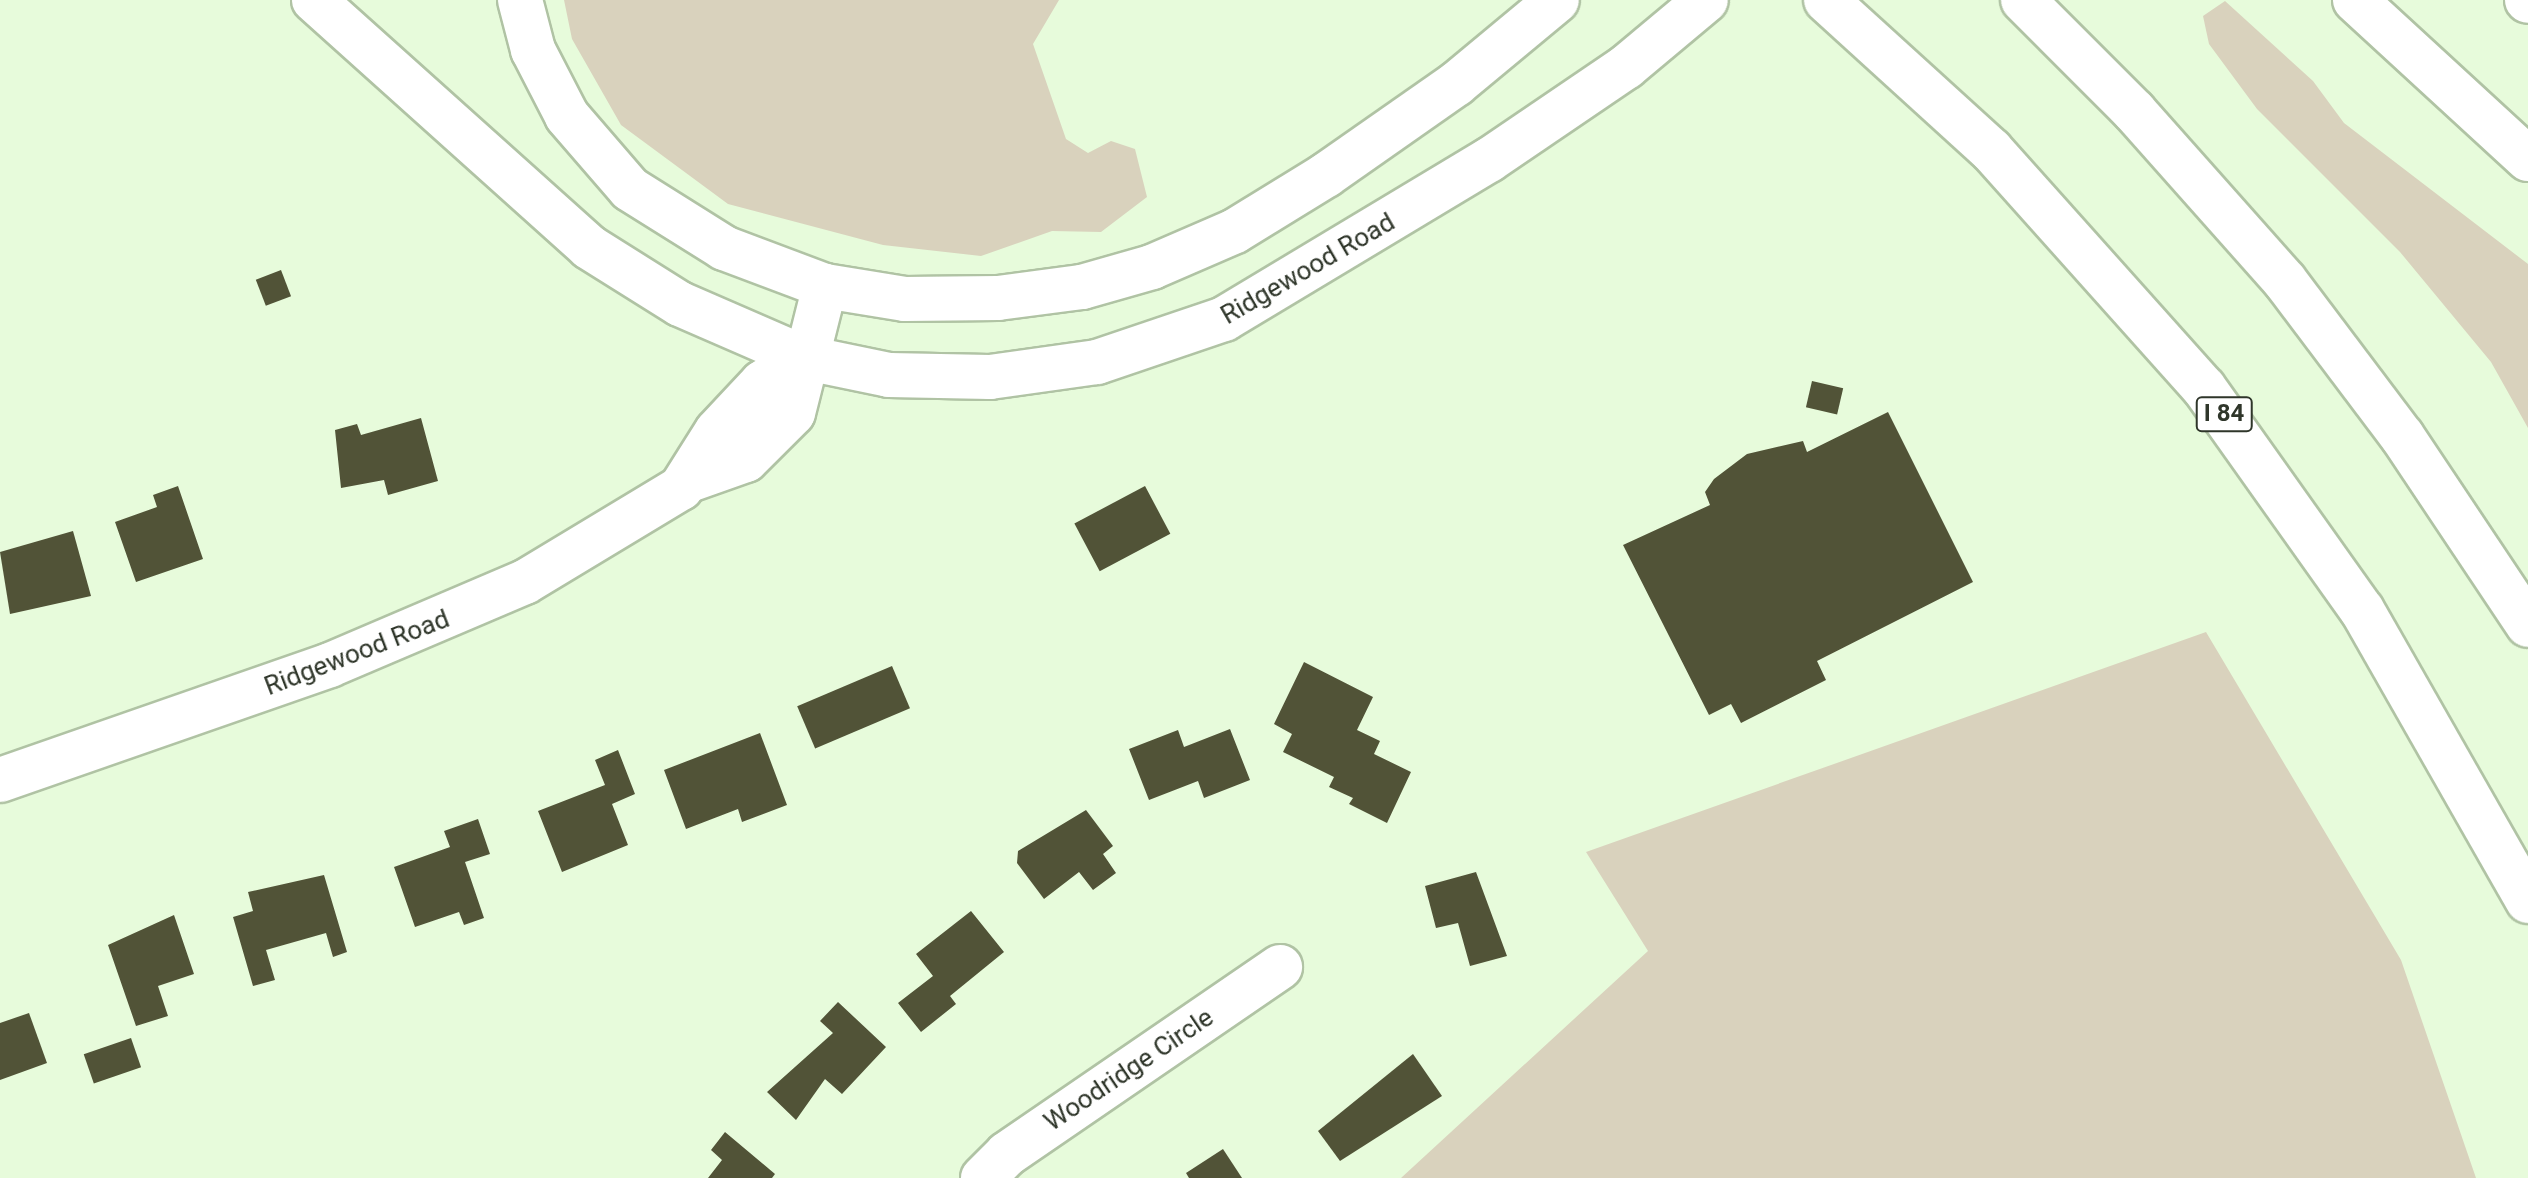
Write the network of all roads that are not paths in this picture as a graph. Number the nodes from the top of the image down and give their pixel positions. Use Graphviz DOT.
graph roads {
  1 [pos="314,0"];
  2 [pos="520,0"];
  3 [pos="1557,0"];
  4 [pos="1706,0"];
  5 [pos="1826,0"];
  6 [pos="2023,0"];
  7 [pos="2355,0"];
  8 [pos="2528,159"];
  9 [pos="825,286"];
  10 [pos="802,357"];
  11 [pos="2528,625"];
  12 [pos="0,780"];
  13 [pos="2528,901"];
  14 [pos="1280,967"];
  15 [pos="983,1178"];
  1 -- 10 [label="main road"];
  2 -- 9 [label="main road"];
  3 -- 9 [label="main road"];
  4 -- 10 [label="main road, Ridgewood Road"];
  5 -- 13 [label="main road, I 84"];
  6 -- 11 [label="main road"];
  7 -- 8 [label="main road"];
  9 -- 10 [label="main road, Ridgewood Road"];
  10 -- 12 [label="main road, Ridgewood Road"];
  14 -- 15 [label="main road, Woodridge Circle"];
}
